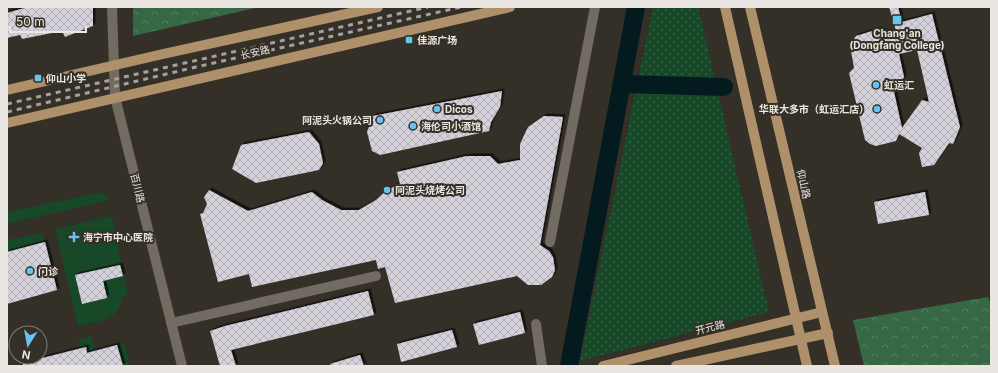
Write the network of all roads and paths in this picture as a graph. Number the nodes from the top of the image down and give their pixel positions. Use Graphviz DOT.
graph roads {
  1 [pos="112,7"];
  2 [pos="378,7"];
  3 [pos="510,7"];
  4 [pos="595,7"];
  5 [pos="725,7"];
  6 [pos="750,7"];
  7 [pos="113,66"];
  8 [pos="7,90"];
  9 [pos="115,97"];
  10 [pos="7,123"];
  11 [pos="550,242"];
  12 [pos="376,276"];
  13 [pos="822,312"];
  14 [pos="796,318"];
  15 [pos="171,323"];
  16 [pos="536,324"];
  17 [pos="828,333"];
  18 [pos="800,340"];
  19 [pos="182,366"];
  20 [pos="542,366"];
  21 [pos="603,366"];
  22 [pos="676,366"];
  23 [pos="807,366"];
  24 [pos="835,366"];
  1 -- 7 [label="street, 百川路"];
  2 -- 7 [label="main road, 长安路"];
  3 -- 9 [label="main road, 长安路"];
  4 -- 11 [label="street"];
  5 -- 14 [label="main road"];
  6 -- 13 [label="main road, 仰山路"];
  7 -- 8 [label="main road, 长安路"];
  7 -- 9 [label="street, 百川路"];
  9 -- 10 [label="main road, 长安路"];
  9 -- 15 [label="street, 百川路"];
  12 -- 15 [label="street"];
  13 -- 14 [label="main road, 开元路"];
  13 -- 17 [label="main road, 仰山路"];
  14 -- 18 [label="main road"];
  14 -- 21 [label="main road, 开元路"];
  15 -- 19 [label="street, 百川路"];
  16 -- 20 [label="street"];
  17 -- 18 [label="main road"];
  17 -- 24 [label="main road, 仰山路"];
  18 -- 22 [label="main road"];
  18 -- 23 [label="main road"];
}
